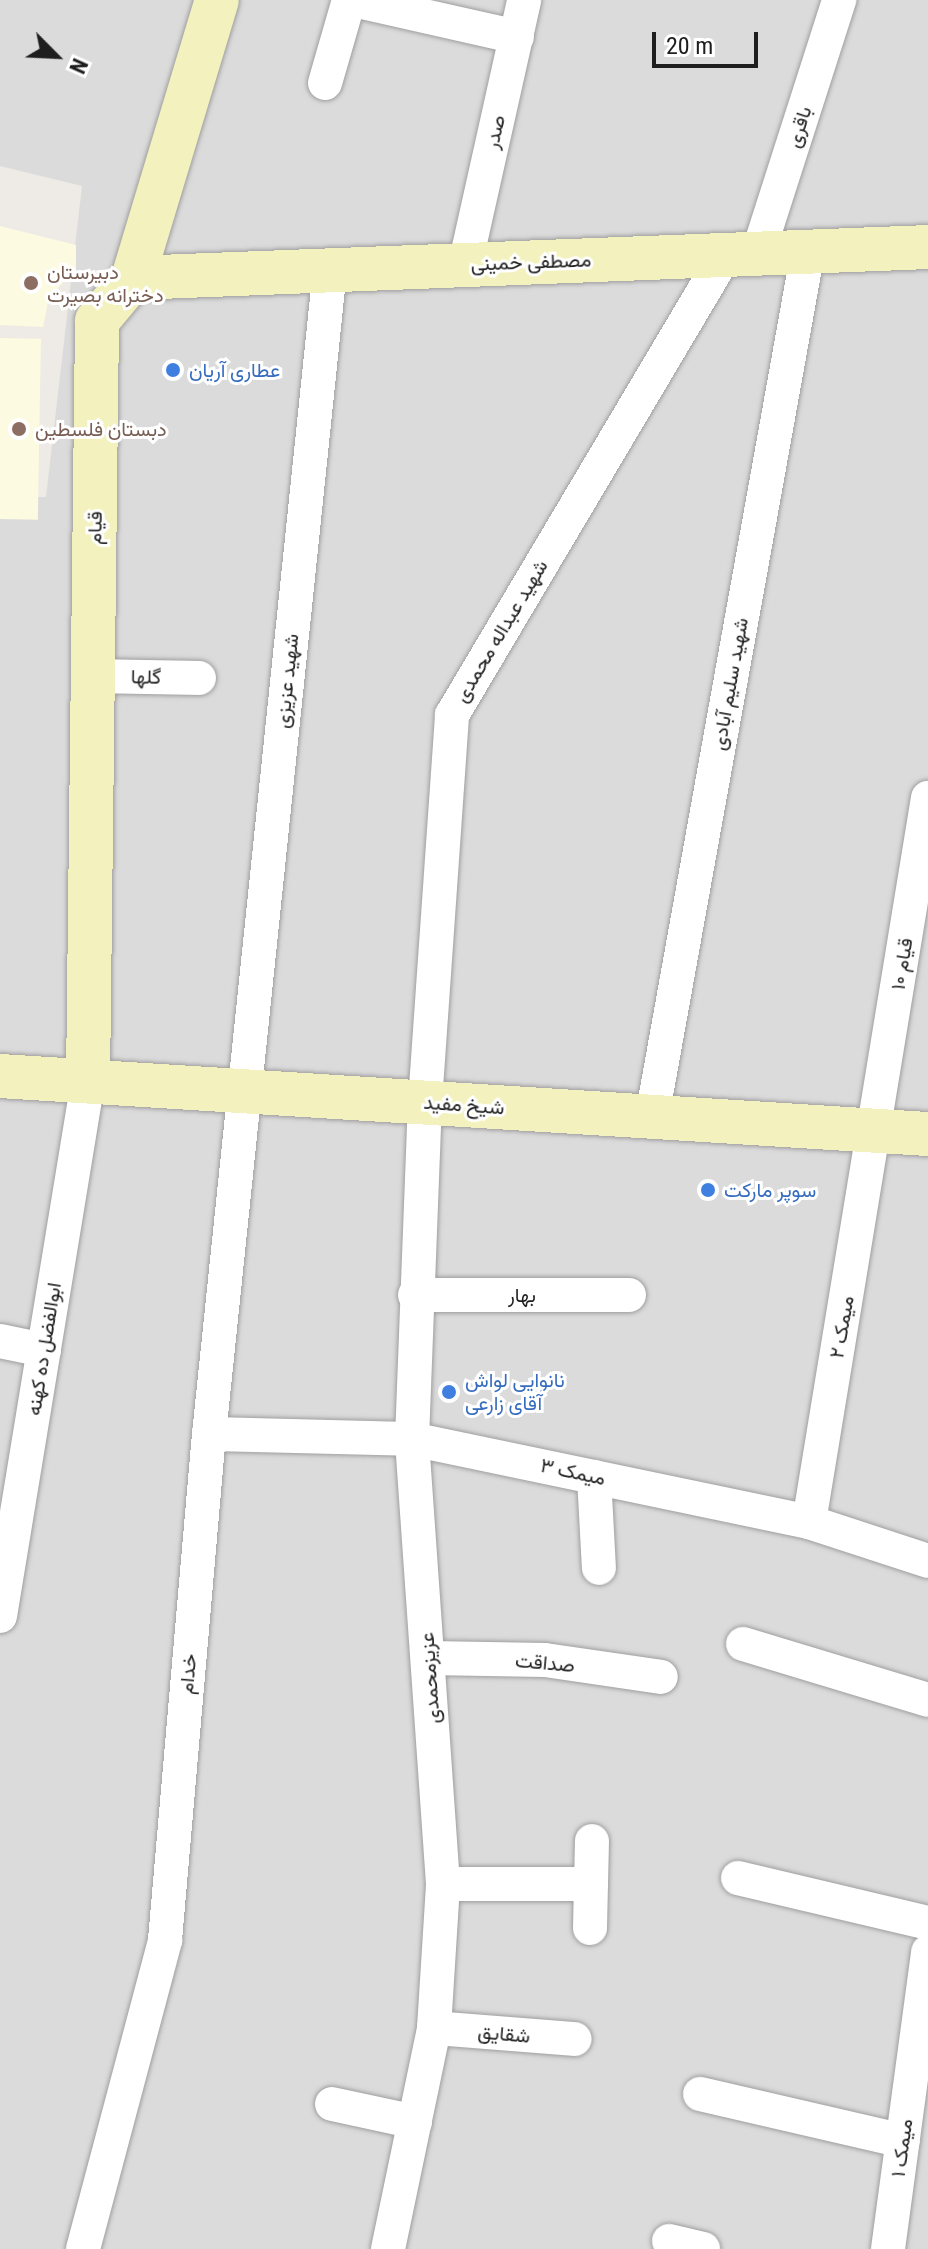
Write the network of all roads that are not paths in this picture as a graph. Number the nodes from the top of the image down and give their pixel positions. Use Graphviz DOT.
graph roads {
  1 [pos="217,0"];
  2 [pos="351,0"];
  3 [pos="524,0"];
  4 [pos="839,0"];
  5 [pos="400,5"];
  6 [pos="517,37"];
  7 [pos="325,83"];
  8 [pos="928,247"];
  9 [pos="808,251"];
  10 [pos="742,254"];
  11 [pos="465,265"];
  12 [pos="330,270"];
  13 [pos="133,278"];
  14 [pos="93,676"];
  15 [pos="199,678"];
  16 [pos="928,798"];
  17 [pos="922,868"];
  18 [pos="0,1076"];
  19 [pos="88,1081"];
  20 [pos="244,1091"];
  21 [pos="425,1102"];
  22 [pos="652,1117"];
  23 [pos="875,1131"];
  24 [pos="928,1134"];
  25 [pos="415,1295"];
  26 [pos="629,1295"];
  27 [pos="0,1341"];
  28 [pos="44,1350"];
  29 [pos="209,1434"];
  30 [pos="412,1439"];
  31 [pos="594,1477"];
  32 [pos="809,1522"];
  33 [pos="6,1542"];
  34 [pos="928,1561"];
  35 [pos="599,1568"];
  36 [pos="0,1616"];
  37 [pos="743,1644"];
  38 [pos="429,1658"];
  39 [pos="661,1677"];
  40 [pos="928,1700"];
  41 [pos="592,1841"];
  42 [pos="738,1878"];
  43 [pos="443,1884"];
  44 [pos="591,1884"];
  45 [pos="928,1923"];
  46 [pos="590,1928"];
  47 [pos="928,1952"];
  48 [pos="434,2028"];
  49 [pos="575,2039"];
  50 [pos="700,2094"];
  51 [pos="332,2104"];
  52 [pos="415,2122"];
  53 [pos="903,2141"];
  54 [pos="669,2241"];
  55 [pos="83,2249"];
  56 [pos="388,2249"];
  57 [pos="703,2249"];
  58 [pos="888,2249"];
  1 -- 13 [label="street, قیام"];
  2 -- 5 [label="street"];
  2 -- 7 [label="street"];
  3 -- 6 [label="street, صدر"];
  4 -- 10 [label="street, باقری"];
  5 -- 6 [label="street"];
  6 -- 11 [label="street, صدر"];
  8 -- 9 [label="street, مصطفی خمینی"];
  9 -- 10 [label="street, مصطفی خمینی"];
  9 -- 22 [label="street, شهید سلیم آبادی"];
  10 -- 11 [label="street, مصطفی خمینی"];
  10 -- 21 [label="street, شهید عبداله محمدی"];
  11 -- 12 [label="street, مصطفی خمینی"];
  12 -- 13 [label="street, مصطفی خمینی"];
  12 -- 20 [label="street, شهید عزیزی"];
  13 -- 14 [label="street, قیام"];
  14 -- 15 [label="street, گلها"];
  14 -- 19 [label="street, قیام"];
  16 -- 17 [label="street, قیام ۱۰"];
  17 -- 23 [label="street, قیام ۱۰"];
  18 -- 19 [label="street, شیخ مفید"];
  19 -- 20 [label="street, شیخ مفید"];
  19 -- 28 [label="street, ابوالفضل ده کهنه"];
  20 -- 21 [label="street, شیخ مفید"];
  20 -- 29 [label="street, خدام"];
  21 -- 22 [label="street, شیخ مفید"];
  21 -- 25 [label="street, عزیزمحمدی"];
  22 -- 23 [label="street, شیخ مفید"];
  23 -- 24 [label="street, شیخ مفید"];
  23 -- 32 [label="street, میمک ۲"];
  25 -- 26 [label="street, بهار"];
  25 -- 30 [label="street, عزیزمحمدی"];
  27 -- 28 [label="street"];
  28 -- 33 [label="street, ابوالفضل ده کهنه"];
  29 -- 30 [label="street, میمک ۳"];
  29 -- 55 [label="street, خدام"];
  30 -- 31 [label="street, میمک ۳"];
  30 -- 38 [label="street, عزیزمحمدی"];
  31 -- 32 [label="street, میمک ۳"];
  31 -- 35 [label="street"];
  32 -- 34 [label="street, میمک ۳"];
  33 -- 36 [label="street, ابوالفضل ده کهنه"];
  37 -- 40 [label="street"];
  38 -- 39 [label="street, صداقت"];
  38 -- 43 [label="street, عزیزمحمدی"];
  41 -- 44 [label="street"];
  42 -- 45 [label="street"];
  43 -- 44 [label="street"];
  43 -- 48 [label="street, عزیزمحمدی"];
  44 -- 46 [label="street"];
  47 -- 53 [label="street, میمک ۱"];
  48 -- 49 [label="street, شقایق"];
  48 -- 52 [label="street, عزیزمحمدی"];
  50 -- 53 [label="street"];
  51 -- 52 [label="street"];
  52 -- 56 [label="street, عزیزمحمدی"];
  53 -- 58 [label="street, میمک ۱"];
  54 -- 57 [label="street"];
}
